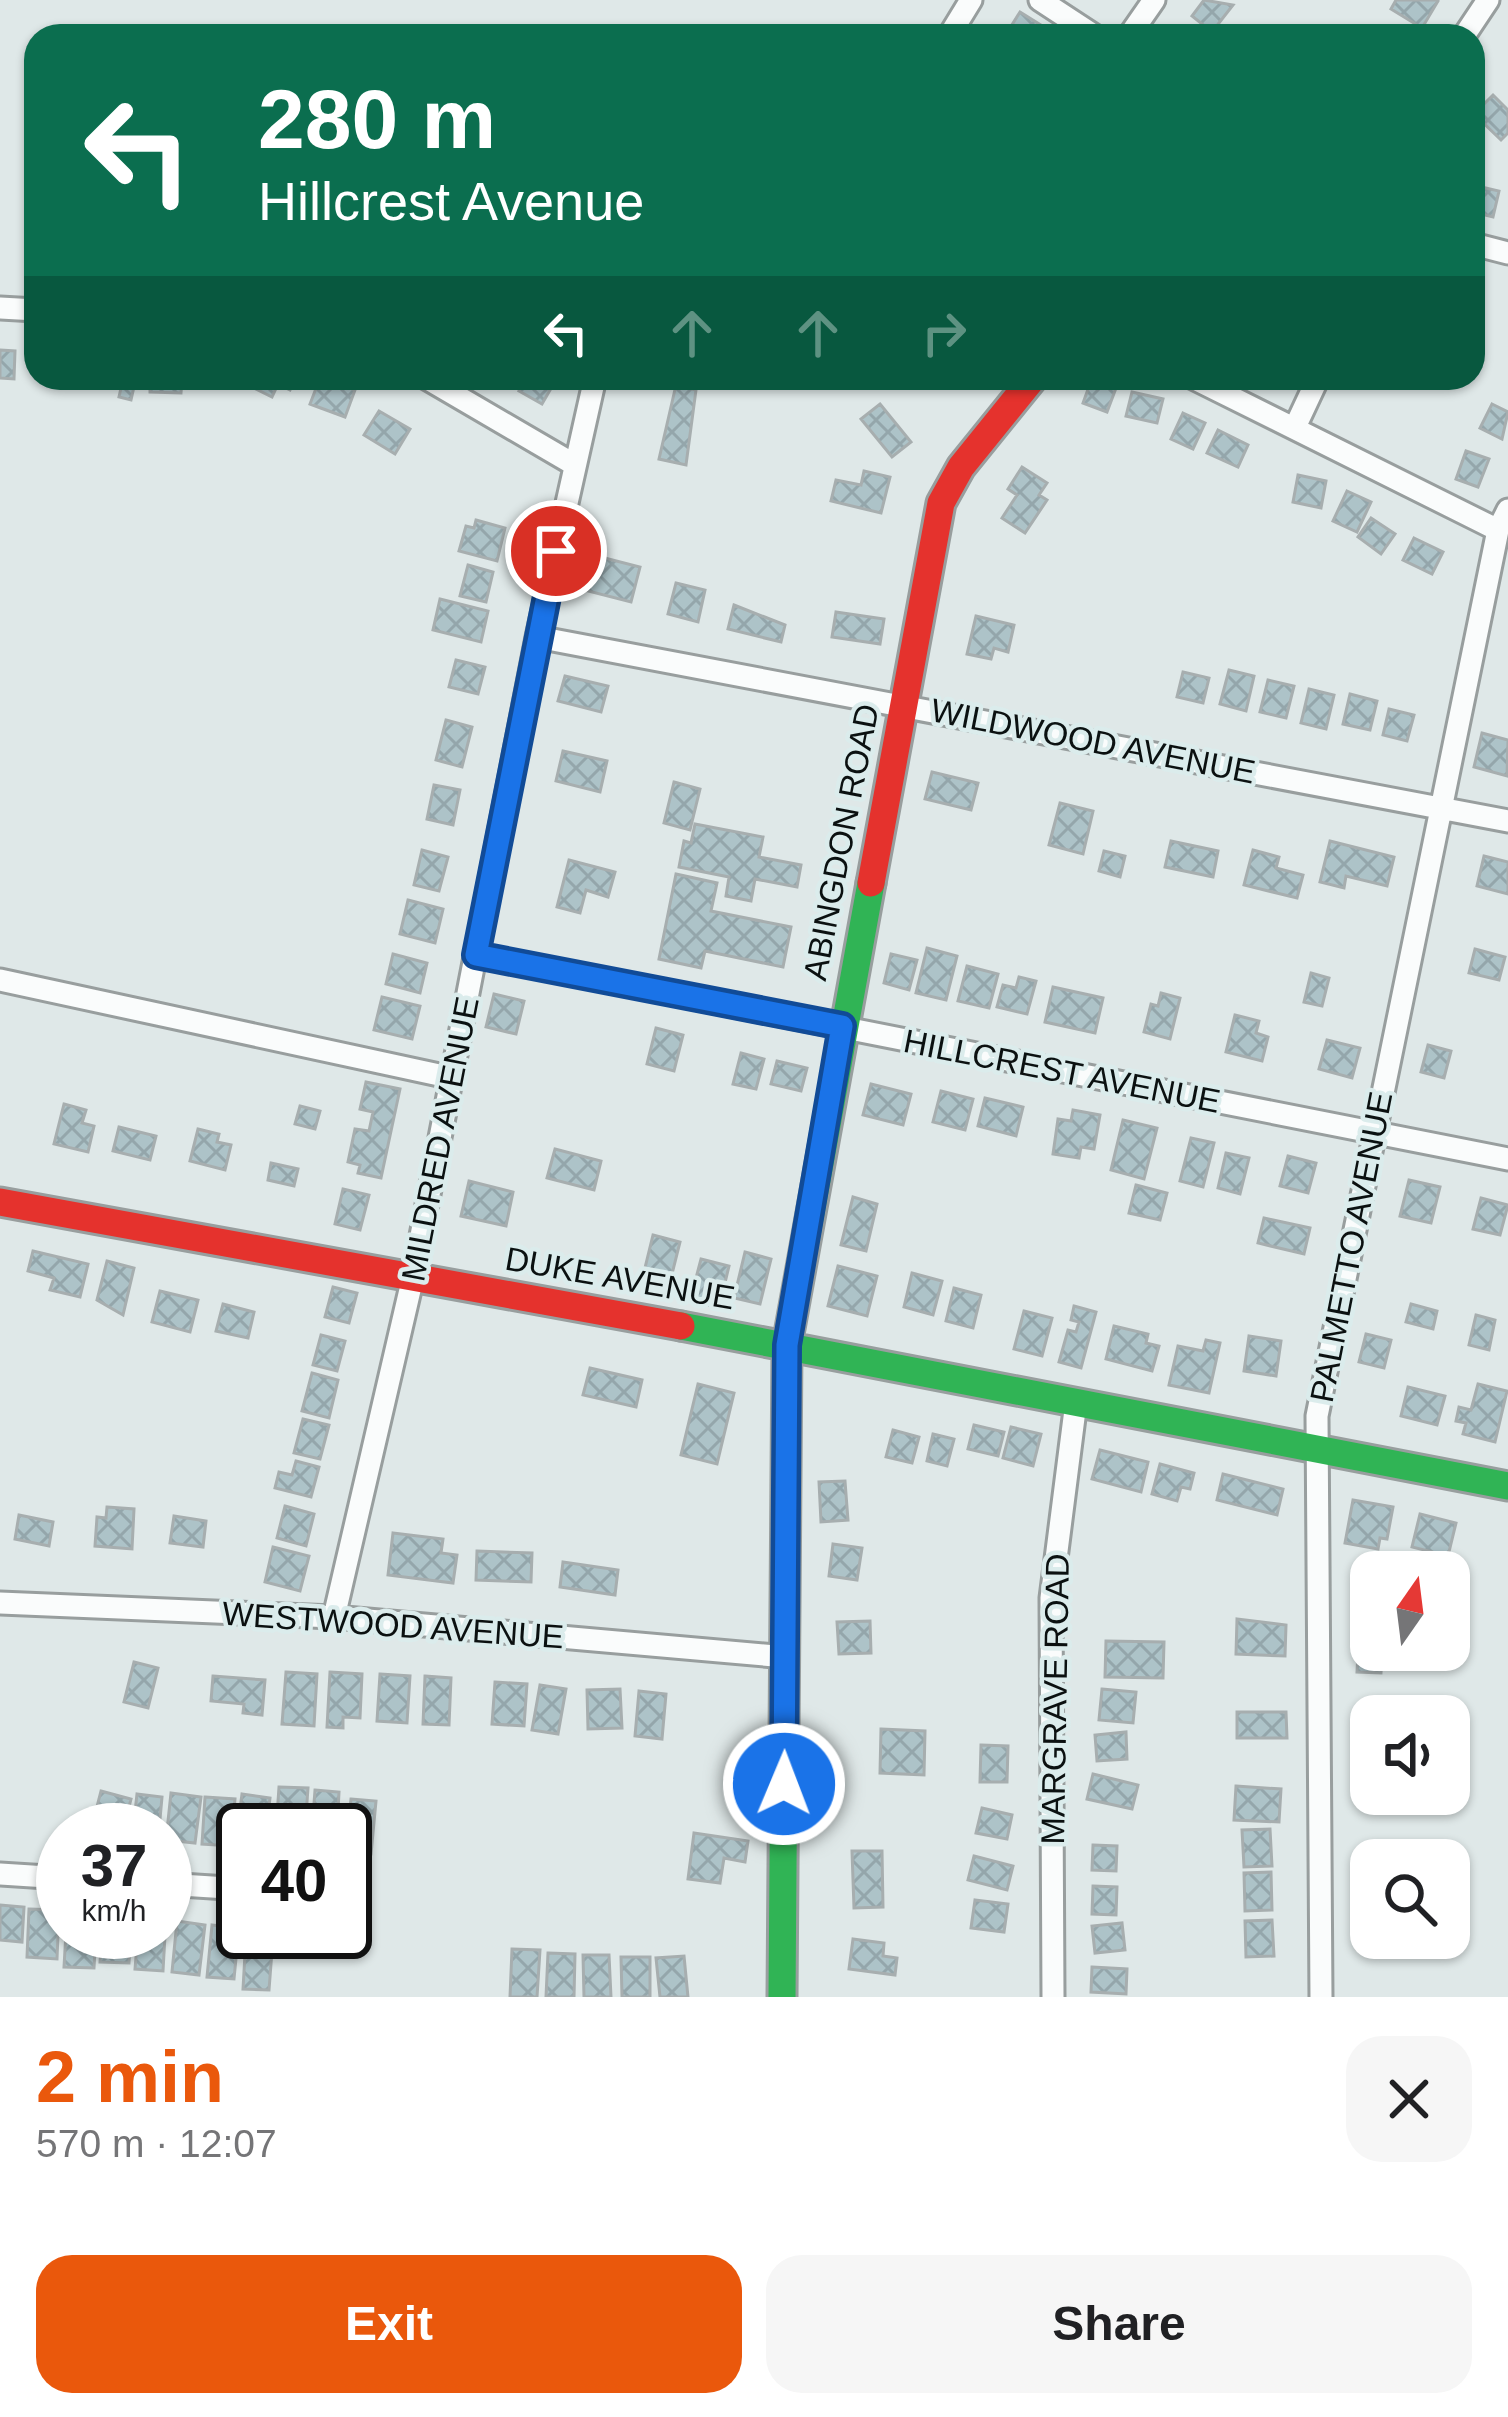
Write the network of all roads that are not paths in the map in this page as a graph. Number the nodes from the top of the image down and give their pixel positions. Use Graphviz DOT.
graph roads {
  1 [pos="1040,0"];
  2 [pos="1077,24"];
  3 [pos="446,390"];
  4 [pos="592,390"];
  5 [pos="1023,390"];
  6 [pos="1219,390"];
  7 [pos="1312,390"];
  8 [pos="1296,425"];
  9 [pos="575,465"];
  10 [pos="1503,520"];
  11 [pos="537,637"];
  12 [pos="905,705"];
  13 [pos="1441,808"];
  14 [pos="1508,820"];
  15 [pos="476,955"];
  16 [pos="0,980"];
  17 [pos="842,1026"];
  18 [pos="453,1078"];
  19 [pos="1373,1133"];
  20 [pos="1508,1159"];
  21 [pos="0,1202"];
  22 [pos="413,1277"];
  23 [pos="787,1345"];
  24 [pos="1076,1402"];
  25 [pos="1319,1450"];
  26 [pos="1508,1486"];
  27 [pos="0,1603"];
  28 [pos="334,1617"];
  29 [pos="786,1657"];
  30 [pos="0,1874"];
  31 [pos="36,1876"];
  32 [pos="782,1997"];
  33 [pos="1053,1997"];
  34 [pos="1321,1997"];
  1 -- 2 [label="street"];
  3 -- 9 [label="street"];
  4 -- 9 [label="street, MILDRED AVENUE"];
  5 -- 12 [label="street, ABINGDON ROAD"];
  6 -- 8 [label="street"];
  7 -- 8 [label="street"];
  8 -- 10 [label="street"];
  9 -- 11 [label="street, MILDRED AVENUE"];
  10 -- 13 [label="street, PALMETTO AVENUE"];
  11 -- 12 [label="street, WILDWOOD AVENUE"];
  11 -- 15 [label="street, MILDRED AVENUE"];
  12 -- 13 [label="street, WILDWOOD AVENUE"];
  12 -- 17 [label="street, ABINGDON ROAD"];
  13 -- 14 [label="street, WILDWOOD AVENUE"];
  13 -- 19 [label="street, PALMETTO AVENUE"];
  15 -- 17 [label="street, HILLCREST AVENUE"];
  15 -- 18 [label="street, MILDRED AVENUE"];
  16 -- 18 [label="street"];
  17 -- 19 [label="street, HILLCREST AVENUE"];
  17 -- 23 [label="street, ABINGDON ROAD"];
  18 -- 22 [label="street, MILDRED AVENUE"];
  19 -- 20 [label="street, HILLCREST AVENUE"];
  19 -- 25 [label="street, PALMETTO AVENUE"];
  21 -- 22 [label="street, DUKE AVENUE"];
  22 -- 23 [label="street, DUKE AVENUE"];
  22 -- 28 [label="street, MILDRED AVENUE"];
  23 -- 24 [label="street, DUKE AVENUE"];
  23 -- 29 [label="street, ABINGDON ROAD"];
  24 -- 25 [label="street, DUKE AVENUE"];
  24 -- 33 [label="street, MARGRAVE ROAD"];
  25 -- 26 [label="street, DUKE AVENUE"];
  25 -- 34 [label="street, PALMETTO AVENUE"];
  27 -- 28 [label="street, WESTWOOD AVENUE"];
  28 -- 29 [label="street, WESTWOOD AVENUE"];
  29 -- 32 [label="street, ABINGDON ROAD"];
  30 -- 31 [label="street"];
}
